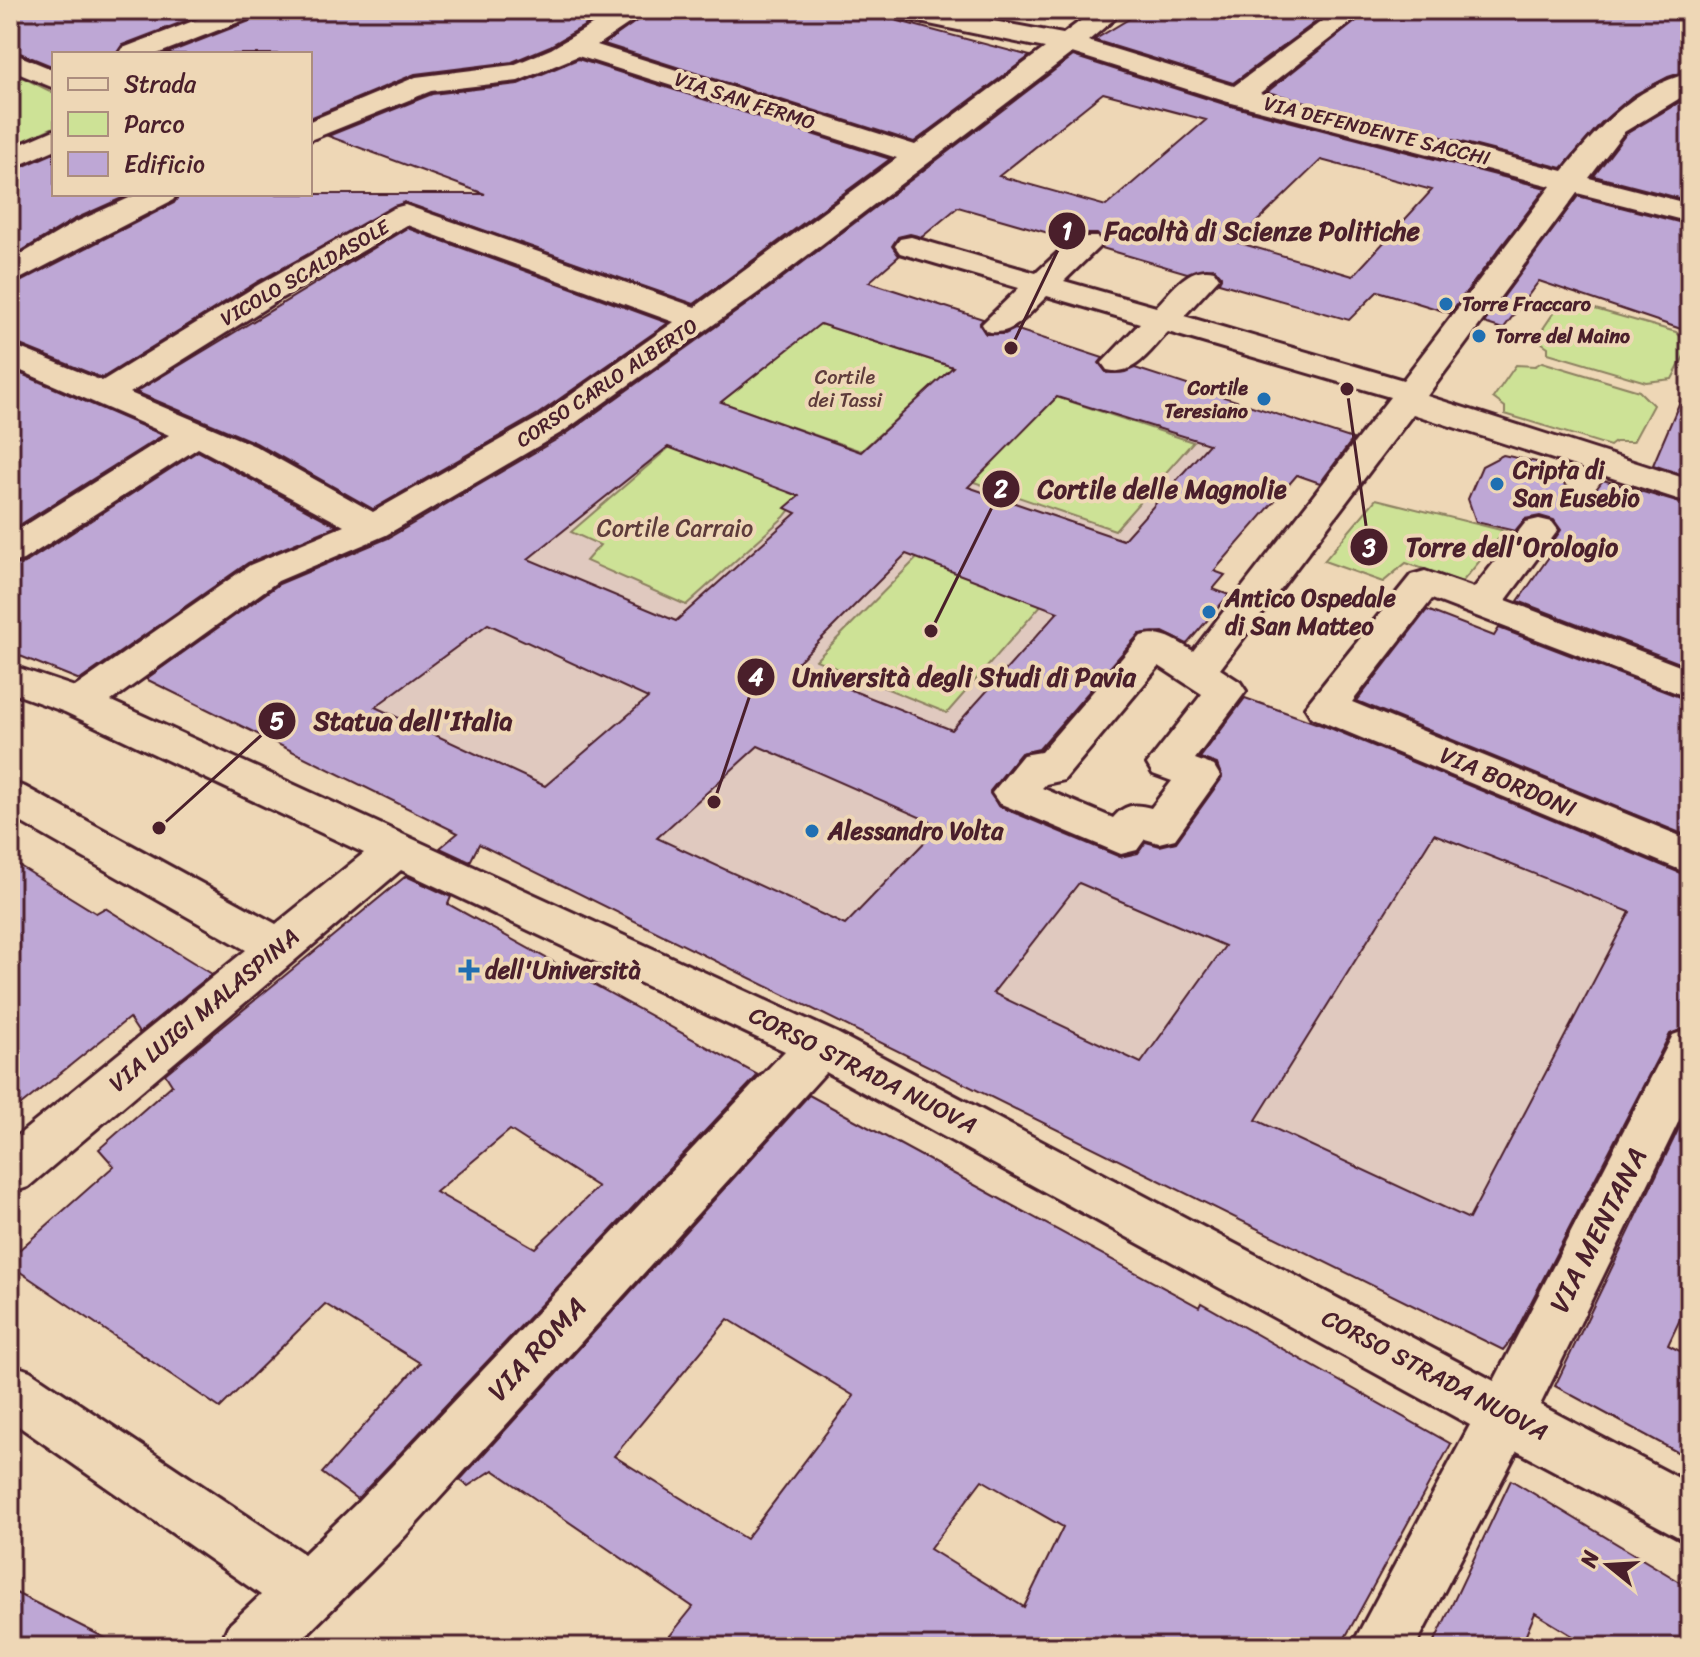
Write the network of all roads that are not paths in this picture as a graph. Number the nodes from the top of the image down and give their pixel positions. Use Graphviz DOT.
graph roads {
  1 [pos="245,10"];
  2 [pos="636,10"];
  3 [pos="900,10"];
  4 [pos="1112,10"];
  5 [pos="1354,10"];
  6 [pos="1066,43"];
  7 [pos="574,46"];
  8 [pos="138,52"];
  9 [pos="10,60"];
  10 [pos="52,79"];
  11 [pos="1690,81"];
  12 [pos="1238,96"];
  13 [pos="312,130"];
  14 [pos="52,140"];
  15 [pos="916,155"];
  16 [pos="10,160"];
  17 [pos="1571,181"];
  18 [pos="158,196"];
  19 [pos="1690,213"];
  20 [pos="1086,244"];
  21 [pos="911,246"];
  22 [pos="10,274"];
  23 [pos="1203,278"];
  24 [pos="1042,284"];
  25 [pos="699,320"];
  26 [pos="1162,320"];
  27 [pos="998,324"];
  28 [pos="10,354"];
  29 [pos="1119,363"];
  30 [pos="43,368"];
  31 [pos="10,388"];
  32 [pos="104,395"];
  33 [pos="1409,396"];
  34 [pos="195,434"];
  35 [pos="1690,492"];
  36 [pos="373,527"];
  37 [pos="1539,530"];
  38 [pos="10,552"];
  39 [pos="1495,610"];
  40 [pos="1208,659"];
  41 [pos="10,678"];
  42 [pos="1690,685"];
  43 [pos="65,697"];
  44 [pos="10,713"];
  45 [pos="10,797"];
  46 [pos="1159,828"];
  47 [pos="398,849"];
  48 [pos="1690,858"];
  49 [pos="279,947"];
  50 [pos="820,1046"];
  51 [pos="1690,1048"];
  52 [pos="10,1172"];
  53 [pos="10,1389"];
  54 [pos="1507,1413"];
  55 [pos="1690,1515"];
  56 [pos="307,1591"];
  57 [pos="250,1647"];
  58 [pos="1382,1647"];
  1 -- 8 [label="street"];
  2 -- 7 [label="street"];
  3 -- 6 [label="street, VIA DEFENDENTE SACCHI"];
  4 -- 6 [label="street, CORSO CARLO ALBERTO"];
  5 -- 12 [label="street"];
  6 -- 12 [label="street, VIA DEFENDENTE SACCHI"];
  6 -- 15 [label="street, CORSO CARLO ALBERTO"];
  7 -- 13 [label="street"];
  7 -- 15 [label="street, VIA SAN FERMO"];
  9 -- 10 [label="street"];
  11 -- 17 [label="street"];
  12 -- 17 [label="street, VIA DEFENDENTE SACCHI"];
  14 -- 16 [label="street"];
  15 -- 25 [label="street, CORSO CARLO ALBERTO"];
  17 -- 19 [label="street, VIA DEFENDENTE SACCHI"];
  17 -- 33 [label="street"];
  18 -- 22 [label="street"];
  20 -- 24 [label="street"];
  21 -- 24 [label="street"];
  23 -- 26 [label="street"];
  24 -- 26 [label="street"];
  24 -- 27 [label="street"];
  25 -- 32 [label="street, VICOLO SCALDASOLE"];
  25 -- 36 [label="street, CORSO CARLO ALBERTO"];
  26 -- 29 [label="street"];
  26 -- 33 [label="street"];
  28 -- 30 [label="street"];
  30 -- 31 [label="street"];
  30 -- 32 [label="street"];
  32 -- 34 [label="street"];
  33 -- 35 [label="street"];
  33 -- 40 [label="street"];
  34 -- 36 [label="street"];
  34 -- 38 [label="street"];
  36 -- 43 [label="street, CORSO CARLO ALBERTO"];
  37 -- 39 [label="street"];
  39 -- 42 [label="street"];
  39 -- 48 [label="street, VIA BORDONI"];
  41 -- 43 [label="street, CORSO STRADA NUOVA"];
  43 -- 44 [label="street, CORSO CARLO ALBERTO"];
  43 -- 47 [label="street, CORSO STRADA NUOVA"];
  45 -- 49 [label="street"];
  46 -- 46 [label="street"];
  47 -- 49 [label="street, VIA LUIGI MALASPINA"];
  47 -- 50 [label="street, CORSO STRADA NUOVA"];
  49 -- 52 [label="street, VIA LUIGI MALASPINA"];
  50 -- 54 [label="street, CORSO STRADA NUOVA"];
  50 -- 56 [label="street, VIA ROMA"];
  51 -- 54 [label="street, VIA MENTANA"];
  53 -- 56 [label="street"];
  54 -- 55 [label="street, CORSO STRADA NUOVA"];
  54 -- 58 [label="street, VIA MENTANA"];
  56 -- 57 [label="street, VIA ROMA"];
}
